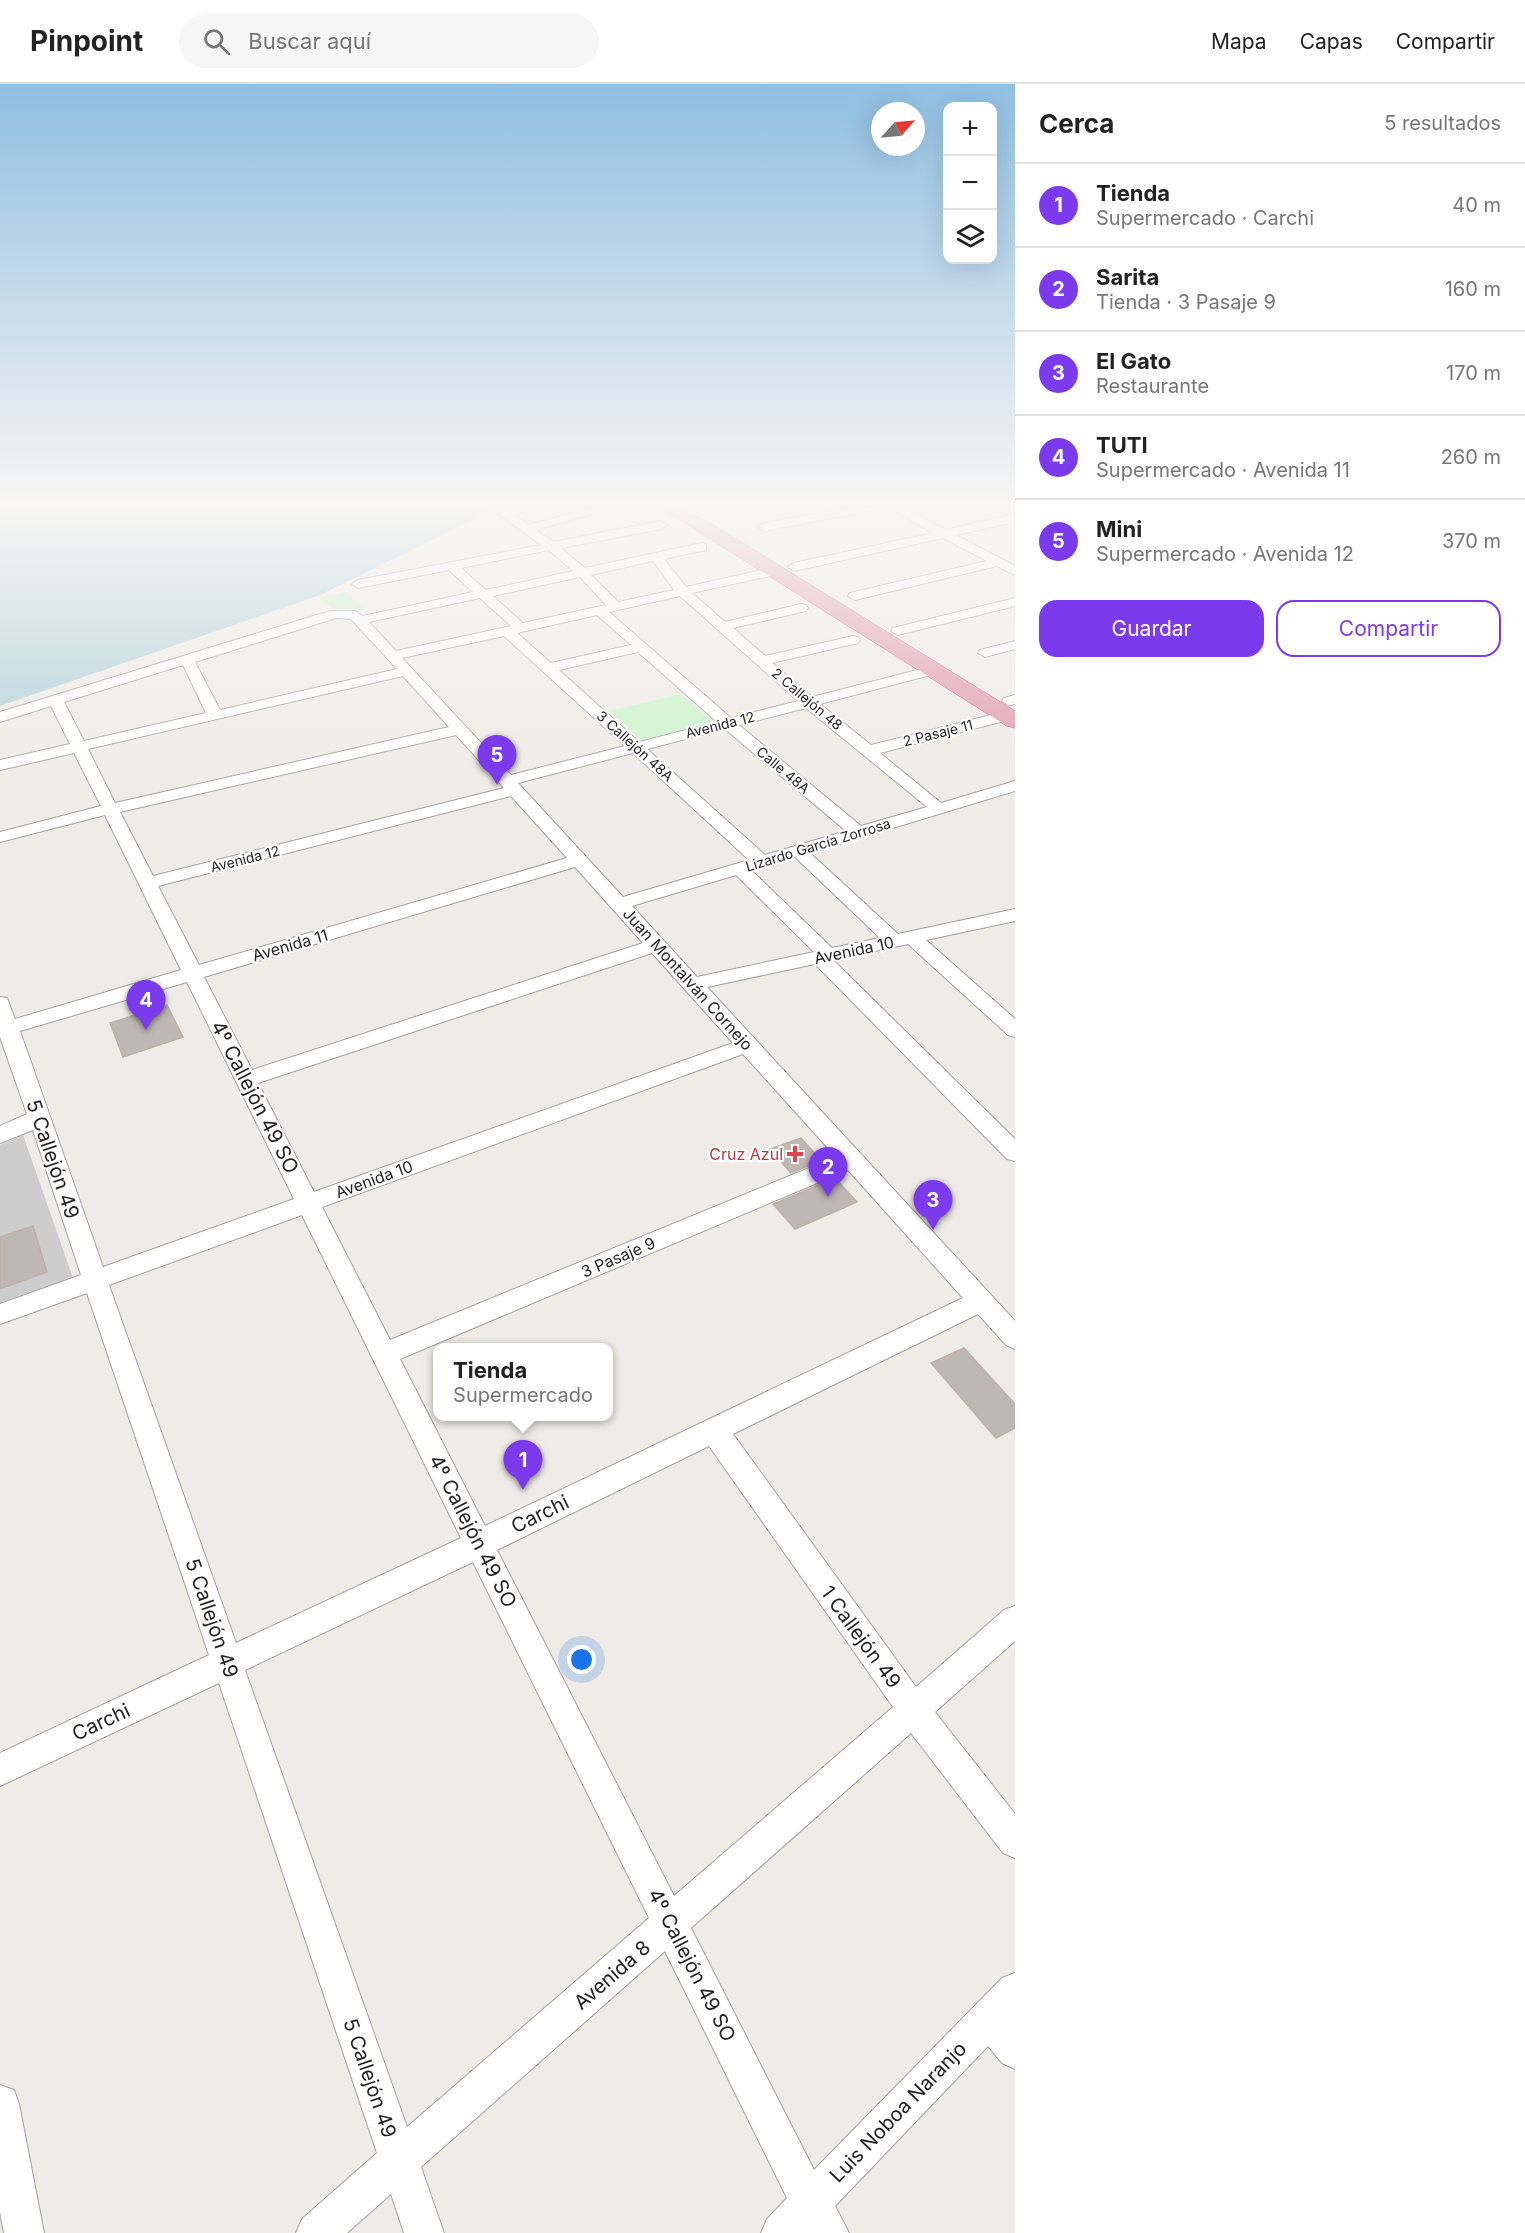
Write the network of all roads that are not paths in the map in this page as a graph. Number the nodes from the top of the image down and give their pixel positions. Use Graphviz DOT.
graph roads {
  1 [pos="421,607"];
  2 [pos="495,607"];
  3 [pos="613,607"];
  4 [pos="702,607"];
  5 [pos="841,607"];
  6 [pos="854,607"];
  7 [pos="994,607"];
  8 [pos="801,608"];
  9 [pos="599,610"];
  10 [pos="362,620"];
  11 [pos="725,626"];
  12 [pos="514,629"];
  13 [pos="898,632"];
  14 [pos="853,640"];
  15 [pos="1015,645"];
  16 [pos="642,647"];
  17 [pos="985,653"];
  18 [pos="394,656"];
  19 [pos="187,660"];
  20 [pos="762,661"];
  21 [pos="549,668"];
  22 [pos="933,670"];
  23 [pos="408,671"];
  24 [pos="55,699"];
  25 [pos="810,703"];
  26 [pos="1012,708"];
  27 [pos="215,715"];
  28 [pos="0,717"];
  29 [pos="727,723"];
  30 [pos="460,729"];
  31 [pos="78,746"];
  32 [pos="635,747"];
  33 [pos="868,751"];
  34 [pos="0,765"];
  35 [pos="512,786"];
  36 [pos="1015,786"];
  37 [pos="110,809"];
  38 [pos="939,809"];
  39 [pos="859,833"];
  40 [pos="0,837"];
  41 [pos="798,851"];
  42 [pos="580,860"];
  43 [pos="762,862"];
  44 [pos="740,869"];
  45 [pos="148,883"];
  46 [pos="620,904"];
  47 [pos="1006,917"];
  48 [pos="1015,935"];
  49 [pos="903,939"];
  50 [pos="657,945"];
  51 [pos="823,956"];
  52 [pos="193,973"];
  53 [pos="693,984"];
  54 [pos="3,1020"];
  55 [pos="1015,1030"];
  56 [pos="748,1045"];
  57 [pos="246,1078"];
  58 [pos="39,1118"];
  59 [pos="0,1135"];
  60 [pos="1015,1153"];
  61 [pos="852,1160"];
  62 [pos="308,1203"];
  63 [pos="95,1279"];
  64 [pos="981,1301"];
  65 [pos="0,1314"];
  66 [pos="1015,1338"];
  67 [pos="384,1354"];
  68 [pos="712,1429"];
  69 [pos="479,1544"];
  70 [pos="1015,1621"];
  71 [pos="227,1663"];
  72 [pos="914,1710"];
  73 [pos="0,1770"];
  74 [pos="1015,1841"];
  75 [pos="671,1923"];
  76 [pos="1015,1991"];
  77 [pos="989,2018"];
  78 [pos="1015,2050"];
  79 [pos="0,2104"];
  80 [pos="399,2161"];
  81 [pos="819,2218"];
  82 [pos="24,2233"];
  83 [pos="316,2233"];
  84 [pos="424,2233"];
  85 [pos="781,2233"];
  1 -- 10 [label="street"];
  2 -- 12 [label="street, 3 Callejón 48A"];
  3 -- 9 [label="street"];
  4 -- 11 [label="street, 2 Callejón 48"];
  5 -- 22 [label="highway"];
  6 -- 13 [label="highway"];
  7 -- 13 [label="street"];
  8 -- 11 [label="street"];
  9 -- 12 [label="street"];
  9 -- 16 [label="street, Calle 48A"];
  10 -- 18 [label="street, Juan Montalván Cornejo"];
  10 -- 19 [label="street"];
  11 -- 20 [label="street, 2 Callejón 48"];
  12 -- 18 [label="street"];
  12 -- 21 [label="street, 3 Callejón 48A"];
  13 -- 26 [label="highway"];
  14 -- 20 [label="street"];
  15 -- 17 [label="street"];
  16 -- 21 [label="street"];
  16 -- 29 [label="street, Calle 48A"];
  18 -- 23 [label="street, Juan Montalván Cornejo"];
  19 -- 24 [label="street"];
  19 -- 27 [label="street"];
  20 -- 25 [label="street, 2 Callejón 48"];
  21 -- 32 [label="street, 3 Callejón 48A"];
  22 -- 25 [label="street, Avenida 12"];
  22 -- 26 [label="highway"];
  23 -- 27 [label="street"];
  23 -- 30 [label="street, Juan Montalván Cornejo"];
  24 -- 28 [label="street"];
  24 -- 31 [label="street, 4º Callejón 49 SO"];
  25 -- 29 [label="street, Avenida 12"];
  25 -- 33 [label="street, 2 Callejón 48"];
  26 -- 33 [label="street, 2 Pasaje 11"];
  27 -- 31 [label="street"];
  29 -- 32 [label="street, Avenida 12"];
  29 -- 39 [label="street, Calle 48A"];
  30 -- 35 [label="street, Juan Montalván Cornejo"];
  30 -- 37 [label="street"];
  31 -- 34 [label="street"];
  31 -- 37 [label="street, 4º Callejón 49 SO"];
  32 -- 35 [label="street, Avenida 12"];
  32 -- 43 [label="street, 3 Callejón 48A"];
  33 -- 38 [label="street, 2 Callejón 48"];
  35 -- 42 [label="street, Juan Montalván Cornejo"];
  35 -- 45 [label="street, Avenida 12"];
  36 -- 38 [label="street, Lizardo García Zorrosa"];
  37 -- 40 [label="street"];
  37 -- 45 [label="street, 4º Callejón 49 SO"];
  38 -- 39 [label="street, Lizardo García Zorrosa"];
  39 -- 41 [label="street, Lizardo García Zorrosa"];
  41 -- 43 [label="street, Lizardo García Zorrosa"];
  41 -- 49 [label="street"];
  42 -- 46 [label="street, Juan Montalván Cornejo"];
  42 -- 52 [label="street, Avenida 11"];
  43 -- 44 [label="street, Lizardo García Zorrosa"];
  44 -- 46 [label="street, Lizardo García Zorrosa"];
  44 -- 51 [label="street"];
  45 -- 52 [label="street, 4º Callejón 49 SO"];
  46 -- 50 [label="street, Juan Montalván Cornejo"];
  47 -- 48 [label="street"];
  47 -- 49 [label="street, Avenida 10"];
  49 -- 51 [label="street, Avenida 10"];
  49 -- 55 [label="street"];
  50 -- 53 [label="street, Juan Montalván Cornejo"];
  50 -- 57 [label="street"];
  51 -- 53 [label="street, Avenida 10"];
  51 -- 60 [label="street"];
  52 -- 54 [label="street, Avenida 11"];
  52 -- 57 [label="street, 4º Callejón 49 SO"];
  53 -- 56 [label="street, Juan Montalván Cornejo"];
  54 -- 58 [label="street, 5 Callejón 49"];
  56 -- 61 [label="street, Juan Montalván Cornejo"];
  56 -- 62 [label="street, Avenida 10"];
  57 -- 62 [label="street, 4º Callejón 49 SO"];
  58 -- 59 [label="street"];
  58 -- 63 [label="street, 5 Callejón 49"];
  61 -- 64 [label="street, Juan Montalván Cornejo"];
  61 -- 67 [label="street, 3 Pasaje 9"];
  62 -- 63 [label="street, Avenida 10"];
  62 -- 67 [label="street, 4º Callejón 49 SO"];
  63 -- 65 [label="street, Avenida 10"];
  63 -- 71 [label="street, 5 Callejón 49"];
  64 -- 66 [label="street, Juan Montalván Cornejo"];
  64 -- 68 [label="street, Carchi"];
  67 -- 69 [label="street, 4º Callejón 49 SO"];
  68 -- 69 [label="street, Carchi"];
  68 -- 72 [label="street, 1 Callejón 49"];
  69 -- 71 [label="street, Carchi"];
  69 -- 75 [label="street, 4º Callejón 49 SO"];
  70 -- 72 [label="street, Avenida 8"];
  71 -- 73 [label="street, Carchi"];
  71 -- 80 [label="street, 5 Callejón 49"];
  72 -- 74 [label="street, 1 Callejón 49"];
  72 -- 75 [label="street, Avenida 8"];
  75 -- 80 [label="street, Avenida 8"];
  75 -- 81 [label="street, 4º Callejón 49 SO"];
  76 -- 77 [label="street, Luis Noboa Naranjo"];
  77 -- 78 [label="street"];
  77 -- 81 [label="street, Luis Noboa Naranjo"];
  79 -- 82 [label="street"];
  80 -- 83 [label="street, Avenida 8"];
  80 -- 84 [label="street, 5 Callejón 49"];
  81 -- 85 [label="street, Luis Noboa Naranjo"];
}
